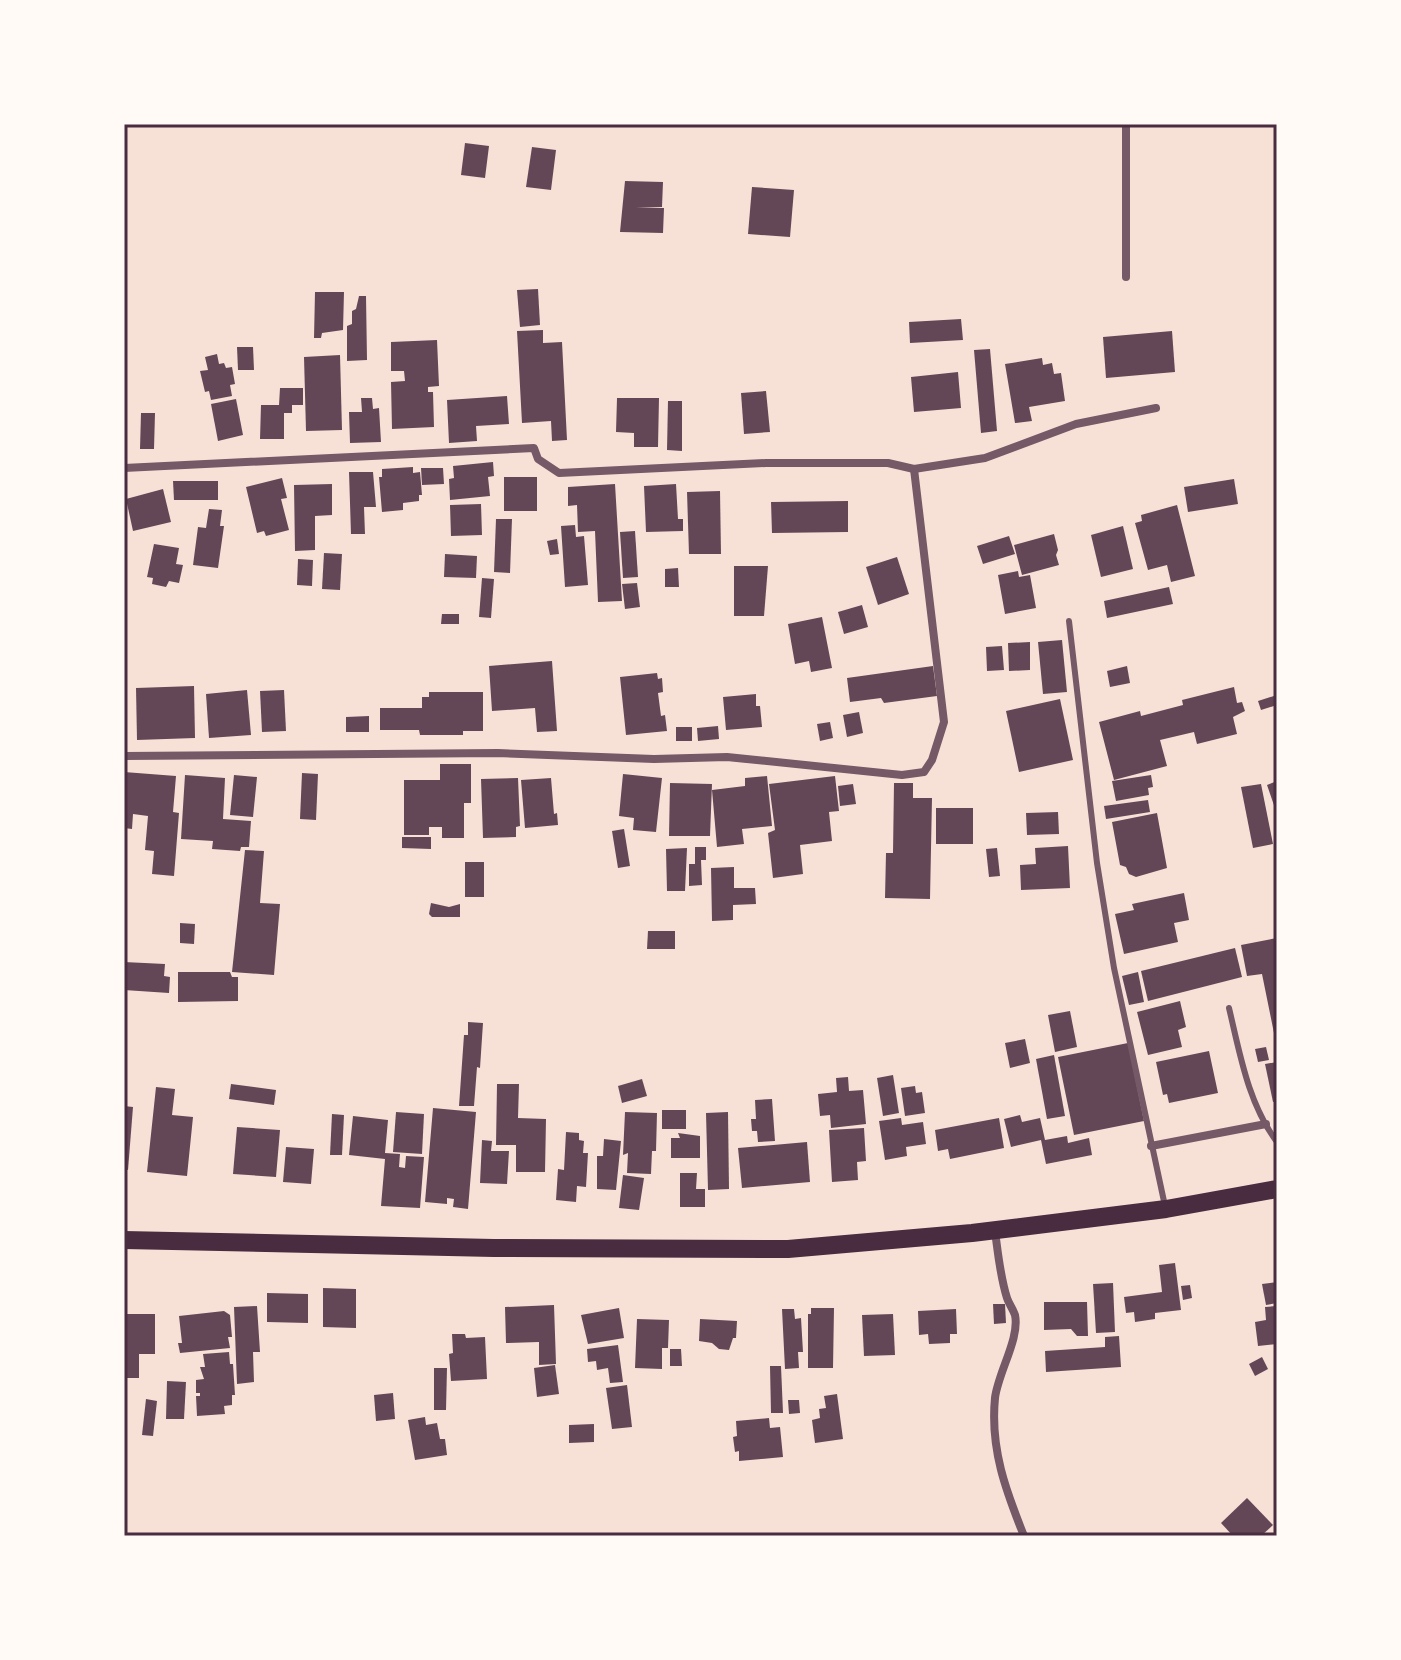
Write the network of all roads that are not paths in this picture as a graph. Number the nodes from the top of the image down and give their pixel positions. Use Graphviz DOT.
graph roads {
  1 [pos="1126,124"];
  2 [pos="1126,277"];
  3 [pos="1156,408"];
  4 [pos="124,468"];
  5 [pos="914,469"];
  6 [pos="1069,621"];
  7 [pos="124,756"];
  8 [pos="1229,1008"];
  9 [pos="1266,1124"];
  10 [pos="1277,1142"];
  11 [pos="1151,1146"];
  12 [pos="1277,1189"];
  13 [pos="1166,1209"];
  14 [pos="995,1230"];
  15 [pos="124,1240"];
  16 [pos="1024,1536"];
  1 -- 2 [label="street"];
  3 -- 5 [label="street"];
  4 -- 5 [label="street"];
  5 -- 7 [label="street"];
  6 -- 11 [label="lane"];
  8 -- 9 [label="lane"];
  9 -- 10 [label="lane"];
  9 -- 11 [label="street"];
  11 -- 13 [label="lane"];
  12 -- 13 [label="main road"];
  13 -- 14 [label="main road"];
  14 -- 15 [label="main road"];
  14 -- 16 [label="street"];
}
